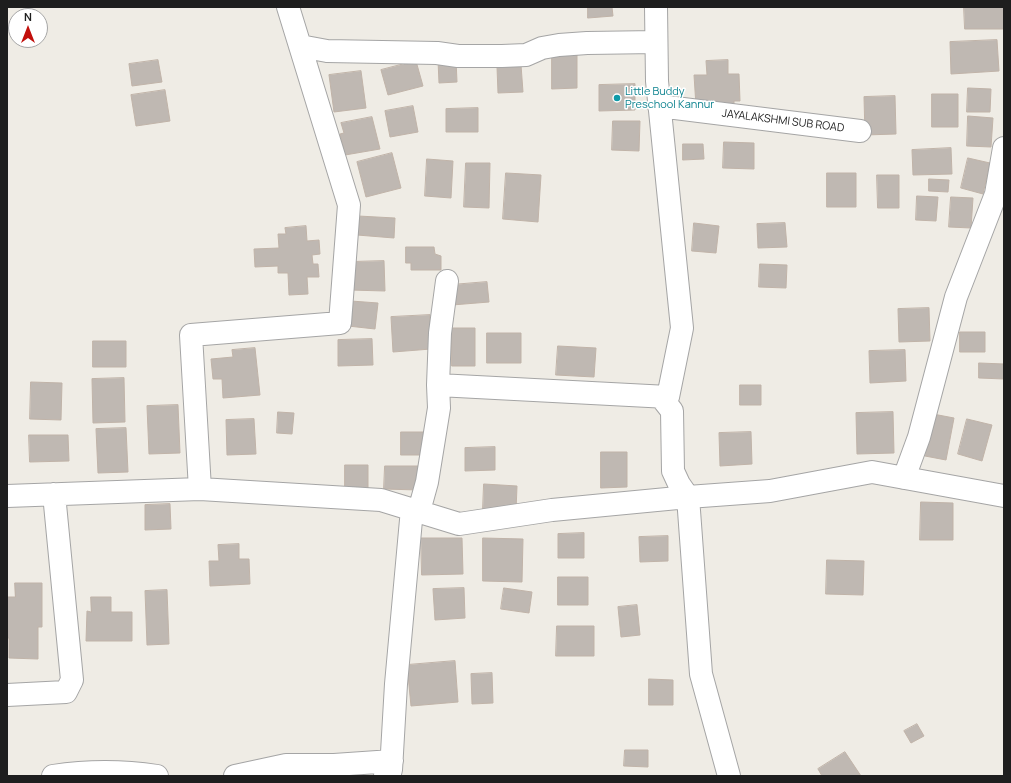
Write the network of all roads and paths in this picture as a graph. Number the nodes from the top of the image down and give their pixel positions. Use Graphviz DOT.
graph roads {
  1 [pos="288,7"];
  2 [pos="656,7"];
  3 [pos="656,42"];
  4 [pos="300,46"];
  5 [pos="659,106"];
  6 [pos="860,130"];
  7 [pos="1004,148"];
  8 [pos="1000,195"];
  9 [pos="447,281"];
  10 [pos="438,385"];
  11 [pos="661,396"];
  12 [pos="904,478"];
  13 [pos="200,489"];
  14 [pos="54,494"];
  15 [pos="7,496"];
  16 [pos="1004,496"];
  17 [pos="688,497"];
  18 [pos="416,510"];
  19 [pos="7,695"];
  20 [pos="388,768"];
  21 [pos="53,776"];
  22 [pos="157,776"];
  23 [pos="235,776"];
  24 [pos="729,776"];
  1 -- 4 [label="street"];
  2 -- 3 [label="street"];
  3 -- 4 [label="street"];
  3 -- 5 [label="street"];
  4 -- 13 [label="street"];
  5 -- 6 [label="street, JAYALAKSHMI SUB ROAD"];
  5 -- 11 [label="street"];
  7 -- 8 [label="street"];
  8 -- 12 [label="street"];
  9 -- 10 [label="street"];
  10 -- 11 [label="street"];
  10 -- 18 [label="street"];
  11 -- 17 [label="street"];
  12 -- 16 [label="street"];
  12 -- 17 [label="street"];
  13 -- 14 [label="street"];
  13 -- 18 [label="street"];
  14 -- 15 [label="street"];
  14 -- 19 [label="street"];
  17 -- 18 [label="street"];
  17 -- 24 [label="street"];
  18 -- 20 [label="street"];
  20 -- 23 [label="street"];
  21 -- 22 [label="street"];
}
